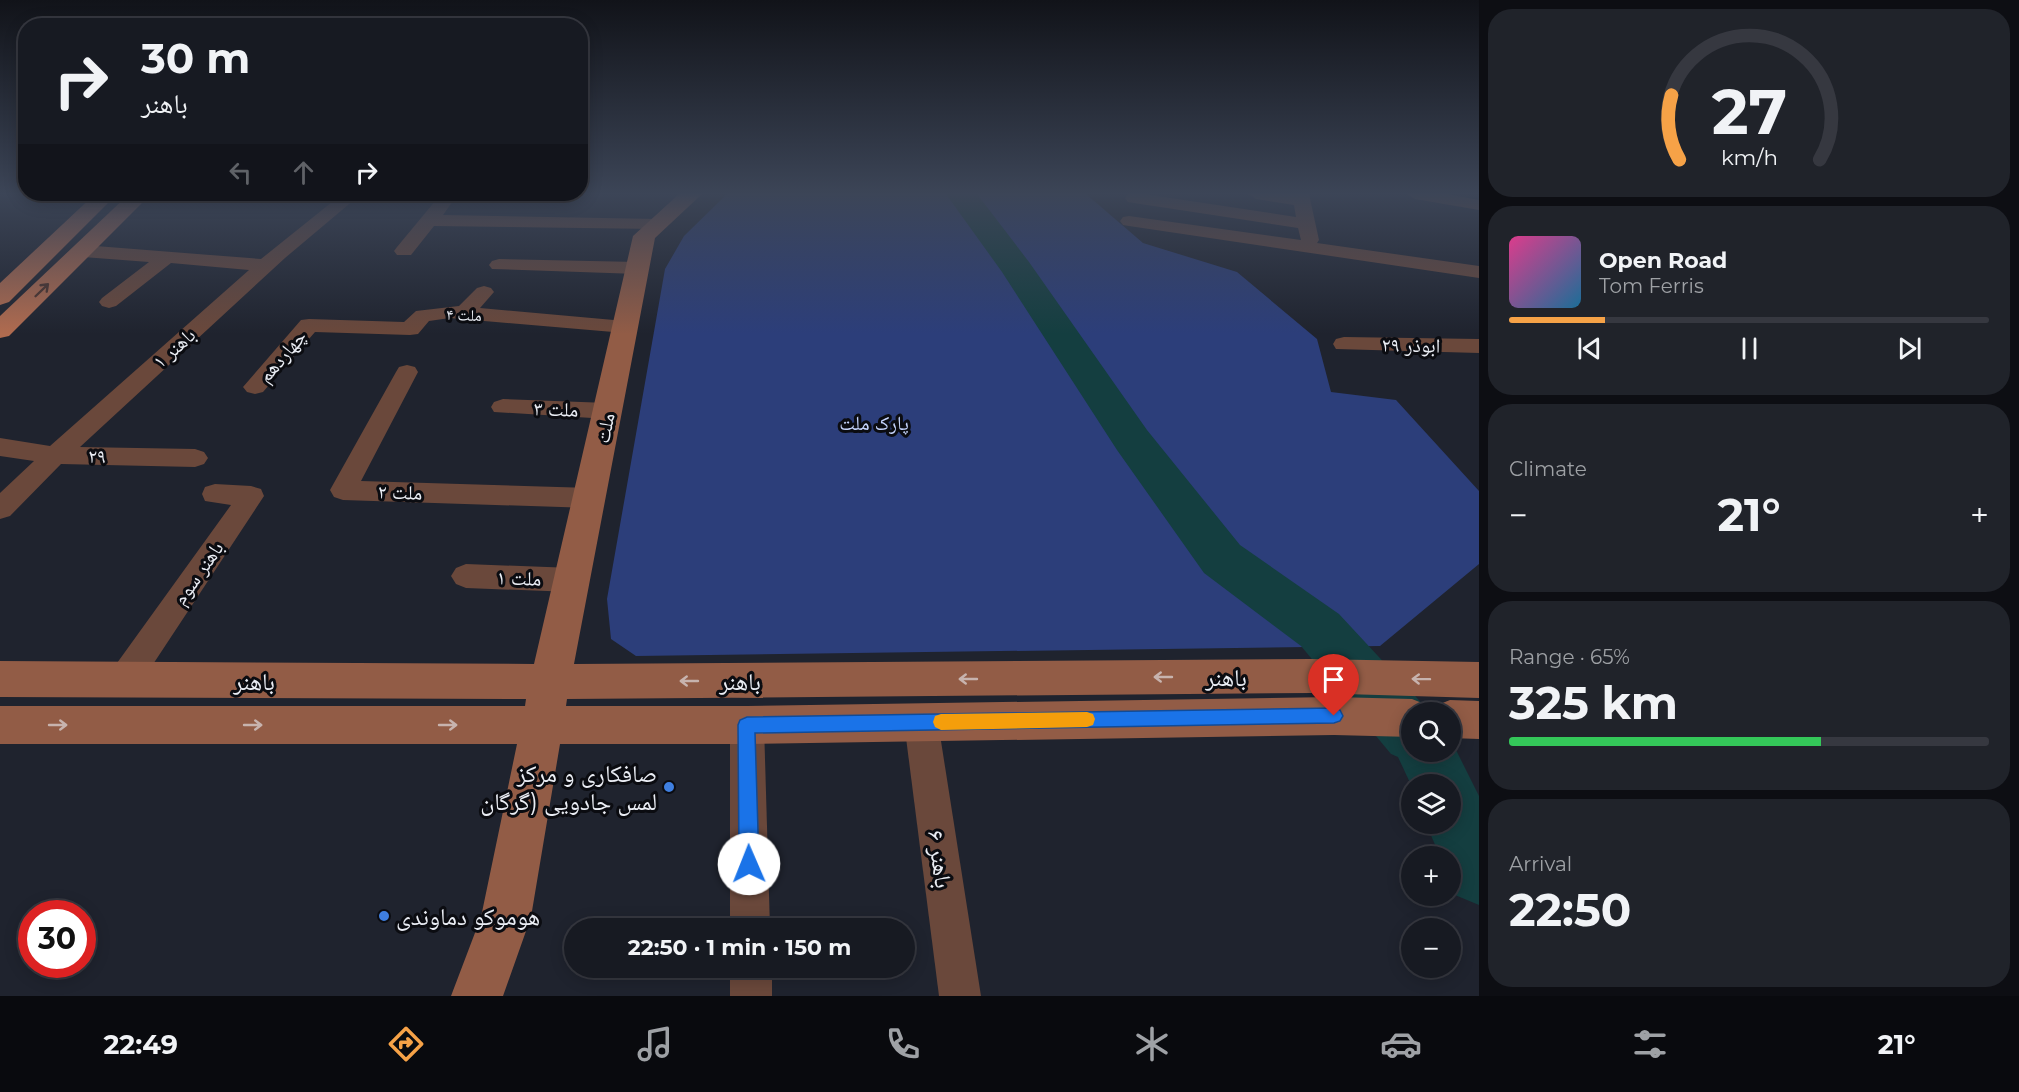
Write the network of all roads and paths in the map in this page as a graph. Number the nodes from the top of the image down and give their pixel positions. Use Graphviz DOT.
graph roads {
  1 [pos="59,240"];
  2 [pos="94,240"];
  3 [pos="294,240"];
  4 [pos="412,240"];
  5 [pos="643,240"];
  6 [pos="1261,240"];
  7 [pos="1310,240"];
  8 [pos="1312,248"];
  9 [pos="83,251"];
  10 [pos="404,251"];
  11 [pos="167,257"];
  12 [pos="266,265"];
  13 [pos="499,265"];
  14 [pos="638,268"];
  15 [pos="1479,272"];
  16 [pos="483,292"];
  17 [pos="0,297"];
  18 [pos="109,302"];
  19 [pos="464,313"];
  20 [pos="309,325"];
  21 [pos="626,327"];
  22 [pos="0,330"];
  23 [pos="1344,344"];
  24 [pos="1479,346"];
  25 [pos="407,372"];
  26 [pos="255,387"];
  27 [pos="503,407"];
  28 [pos="609,411"];
  29 [pos="0,447"];
  30 [pos="55,455"];
  31 [pos="195,458"];
  32 [pos="215,494"];
  33 [pos="591,498"];
  34 [pos="0,508"];
  35 [pos="466,576"];
  36 [pos="573,580"];
  37 [pos="0,679"];
  38 [pos="124,680"];
  39 [pos="1479,680"];
  40 [pos="546,704"];
  41 [pos="1401,718"];
  42 [pos="1461,719"];
  43 [pos="1479,720"];
  44 [pos="921,722"];
  45 [pos="0,725"];
  46 [pos="747,725"];
  47 [pos="750,918"];
  48 [pos="751,978"];
  49 [pos="477,996"];
  50 [pos="751,996"];
  51 [pos="960,996"];
  1 -- 17 [label="main road"];
  2 -- 9 [label="main road"];
  3 -- 12 [label="street, باهنر ۱"];
  4 -- 10 [label="street"];
  5 -- 14 [label="main road, ملت"];
  6 -- 8 [label="street"];
  7 -- 8 [label="street"];
  8 -- 15 [label="street"];
  9 -- 11 [label="street"];
  22 -- 9 [label="main road, one-way"];
  11 -- 12 [label="street"];
  11 -- 18 [label="street"];
  12 -- 30 [label="street, باهنر ۱"];
  13 -- 14 [label="street"];
  14 -- 21 [label="main road, ملت"];
  16 -- 19 [label="street"];
  19 -- 20 [label="street, ۴ ملت"];
  19 -- 21 [label="street, ۴ ملت"];
  20 -- 26 [label="street, چهاردهم"];
  21 -- 28 [label="main road, ملت"];
  23 -- 24 [label="street, ابوذر ۲۹"];
  25 -- 33 [label="street, ۲ ملت"];
  27 -- 28 [label="street, ۳ ملت"];
  28 -- 33 [label="main road, ملت"];
  29 -- 30 [label="street, ۲۹"];
  30 -- 31 [label="street, ۲۹"];
  30 -- 34 [label="street, باهنر ۱"];
  32 -- 38 [label="street, باهنر سوم"];
  33 -- 36 [label="main road, ملت"];
  35 -- 36 [label="street, ملت ۱"];
  36 -- 40 [label="main road, ملت"];
  37 -- 38 [label="main road, باهنر"];
  38 -- 40 [label="main road, باهنر"];
  39 -- 40 [label="main road, باهنر, one-way"];
  45 -- 40 [label="main road, باهنر, one-way"];
  40 -- 46 [label="main road, باهنر"];
  40 -- 49 [label="main road, ملت"];
  41 -- 44 [label="main road, باهنر"];
  42 -- 43 [label="main road"];
  44 -- 46 [label="main road, باهنر"];
  44 -- 51 [label="street, ۶ باهنر"];
  46 -- 47 [label="street"];
  48 -- 50 [label="street"];
}
